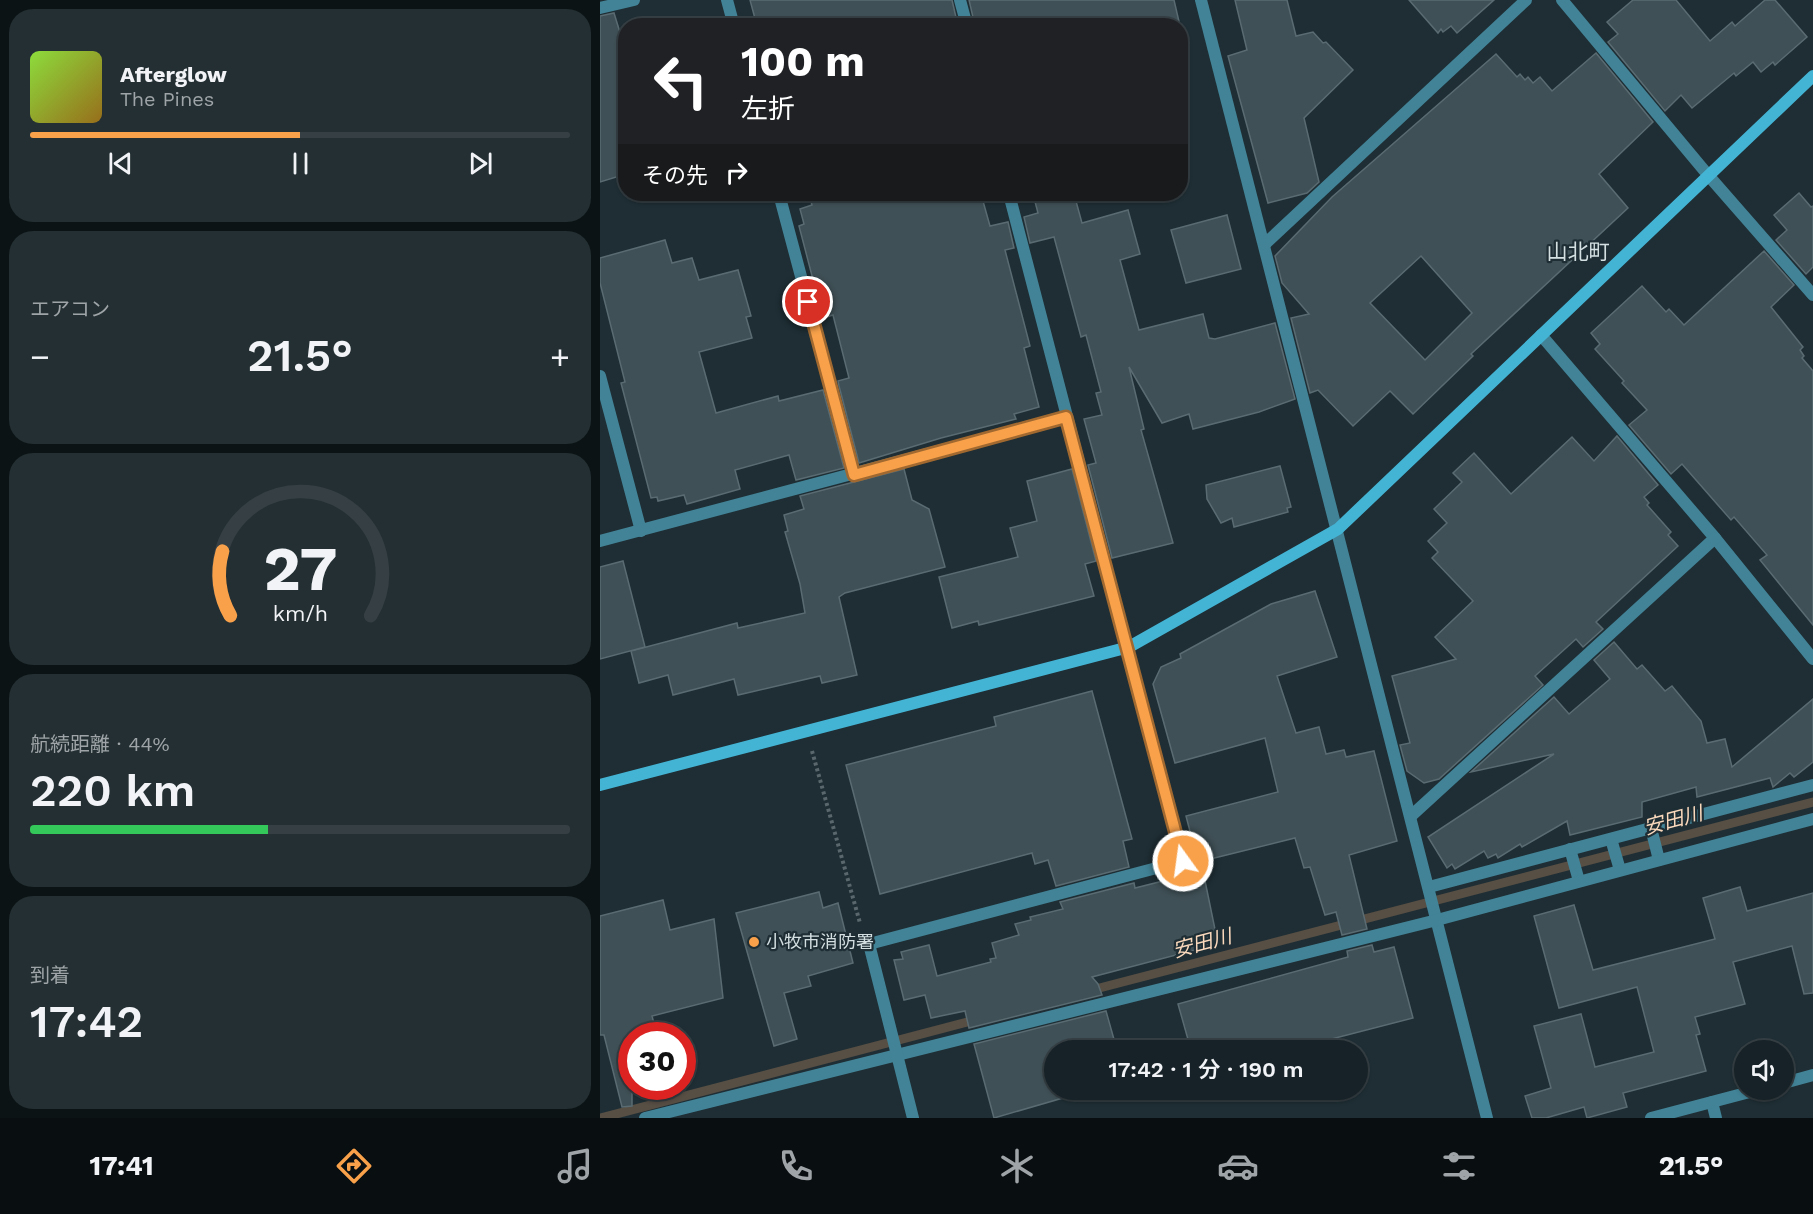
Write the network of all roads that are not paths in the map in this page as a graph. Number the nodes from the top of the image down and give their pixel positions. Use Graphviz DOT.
graph roads {
  1 [pos="634,0"];
  2 [pos="728,0"];
  3 [pos="960,0"];
  4 [pos="1201,0"];
  5 [pos="1526,0"];
  6 [pos="1563,0"];
  7 [pos="600,8"];
  8 [pos="732,18"];
  9 [pos="965,18"];
  10 [pos="1813,76"];
  11 [pos="1708,175"];
  12 [pos="781,201"];
  13 [pos="1012,201"];
  14 [pos="1265,244"];
  15 [pos="1813,295"];
  16 [pos="1541,335"];
  17 [pos="600,376"];
  18 [pos="1066,417"];
  19 [pos="854,475"];
  20 [pos="1338,529"];
  21 [pos="641,531"];
  22 [pos="1715,538"];
  23 [pos="600,541"];
  24 [pos="1129,647"];
  25 [pos="1813,659"];
  26 [pos="600,785"];
  27 [pos="1813,785"];
  28 [pos="1411,816"];
  29 [pos="1813,819"];
  30 [pos="1651,828"];
  31 [pos="1611,839"];
  32 [pos="1570,849"];
  33 [pos="1659,860"];
  34 [pos="1620,870"];
  35 [pos="1578,881"];
  36 [pos="1429,887"];
  37 [pos="1437,920"];
  38 [pos="897,1054"];
  39 [pos="1813,1075"];
  40 [pos="1794,1080"];
  41 [pos="1734,1096"];
  42 [pos="1712,1102"];
  43 [pos="645,1118"];
  44 [pos="913,1118"];
  45 [pos="1487,1118"];
  46 [pos="1651,1118"];
  47 [pos="1716,1118"];
  1 -- 7 [label="street"];
  2 -- 8 [label="street"];
  3 -- 9 [label="street"];
  4 -- 14 [label="street"];
  5 -- 14 [label="street"];
  6 -- 11 [label="street"];
  10 -- 11 [label="street"];
  11 -- 15 [label="street"];
  11 -- 16 [label="street"];
  12 -- 19 [label="street"];
  13 -- 18 [label="street"];
  14 -- 20 [label="street"];
  16 -- 20 [label="street"];
  16 -- 22 [label="street"];
  17 -- 21 [label="street"];
  18 -- 19 [label="street"];
  18 -- 24 [label="street"];
  19 -- 21 [label="street"];
  20 -- 24 [label="street"];
  20 -- 28 [label="street"];
  21 -- 23 [label="street"];
  22 -- 25 [label="street"];
  22 -- 28 [label="street"];
  24 -- 26 [label="street"];
  24 -- 38 [label="street"];
  27 -- 30 [label="street"];
  28 -- 36 [label="street"];
  29 -- 33 [label="street"];
  30 -- 31 [label="street"];
  30 -- 33 [label="street"];
  31 -- 32 [label="street"];
  31 -- 34 [label="street"];
  32 -- 35 [label="street"];
  32 -- 36 [label="street"];
  33 -- 34 [label="street"];
  34 -- 35 [label="street"];
  35 -- 37 [label="street"];
  36 -- 37 [label="street"];
  37 -- 38 [label="street"];
  37 -- 45 [label="street"];
  38 -- 43 [label="street"];
  38 -- 44 [label="street"];
  39 -- 40 [label="street"];
  41 -- 42 [label="street"];
  42 -- 46 [label="street"];
  42 -- 47 [label="street"];
}
